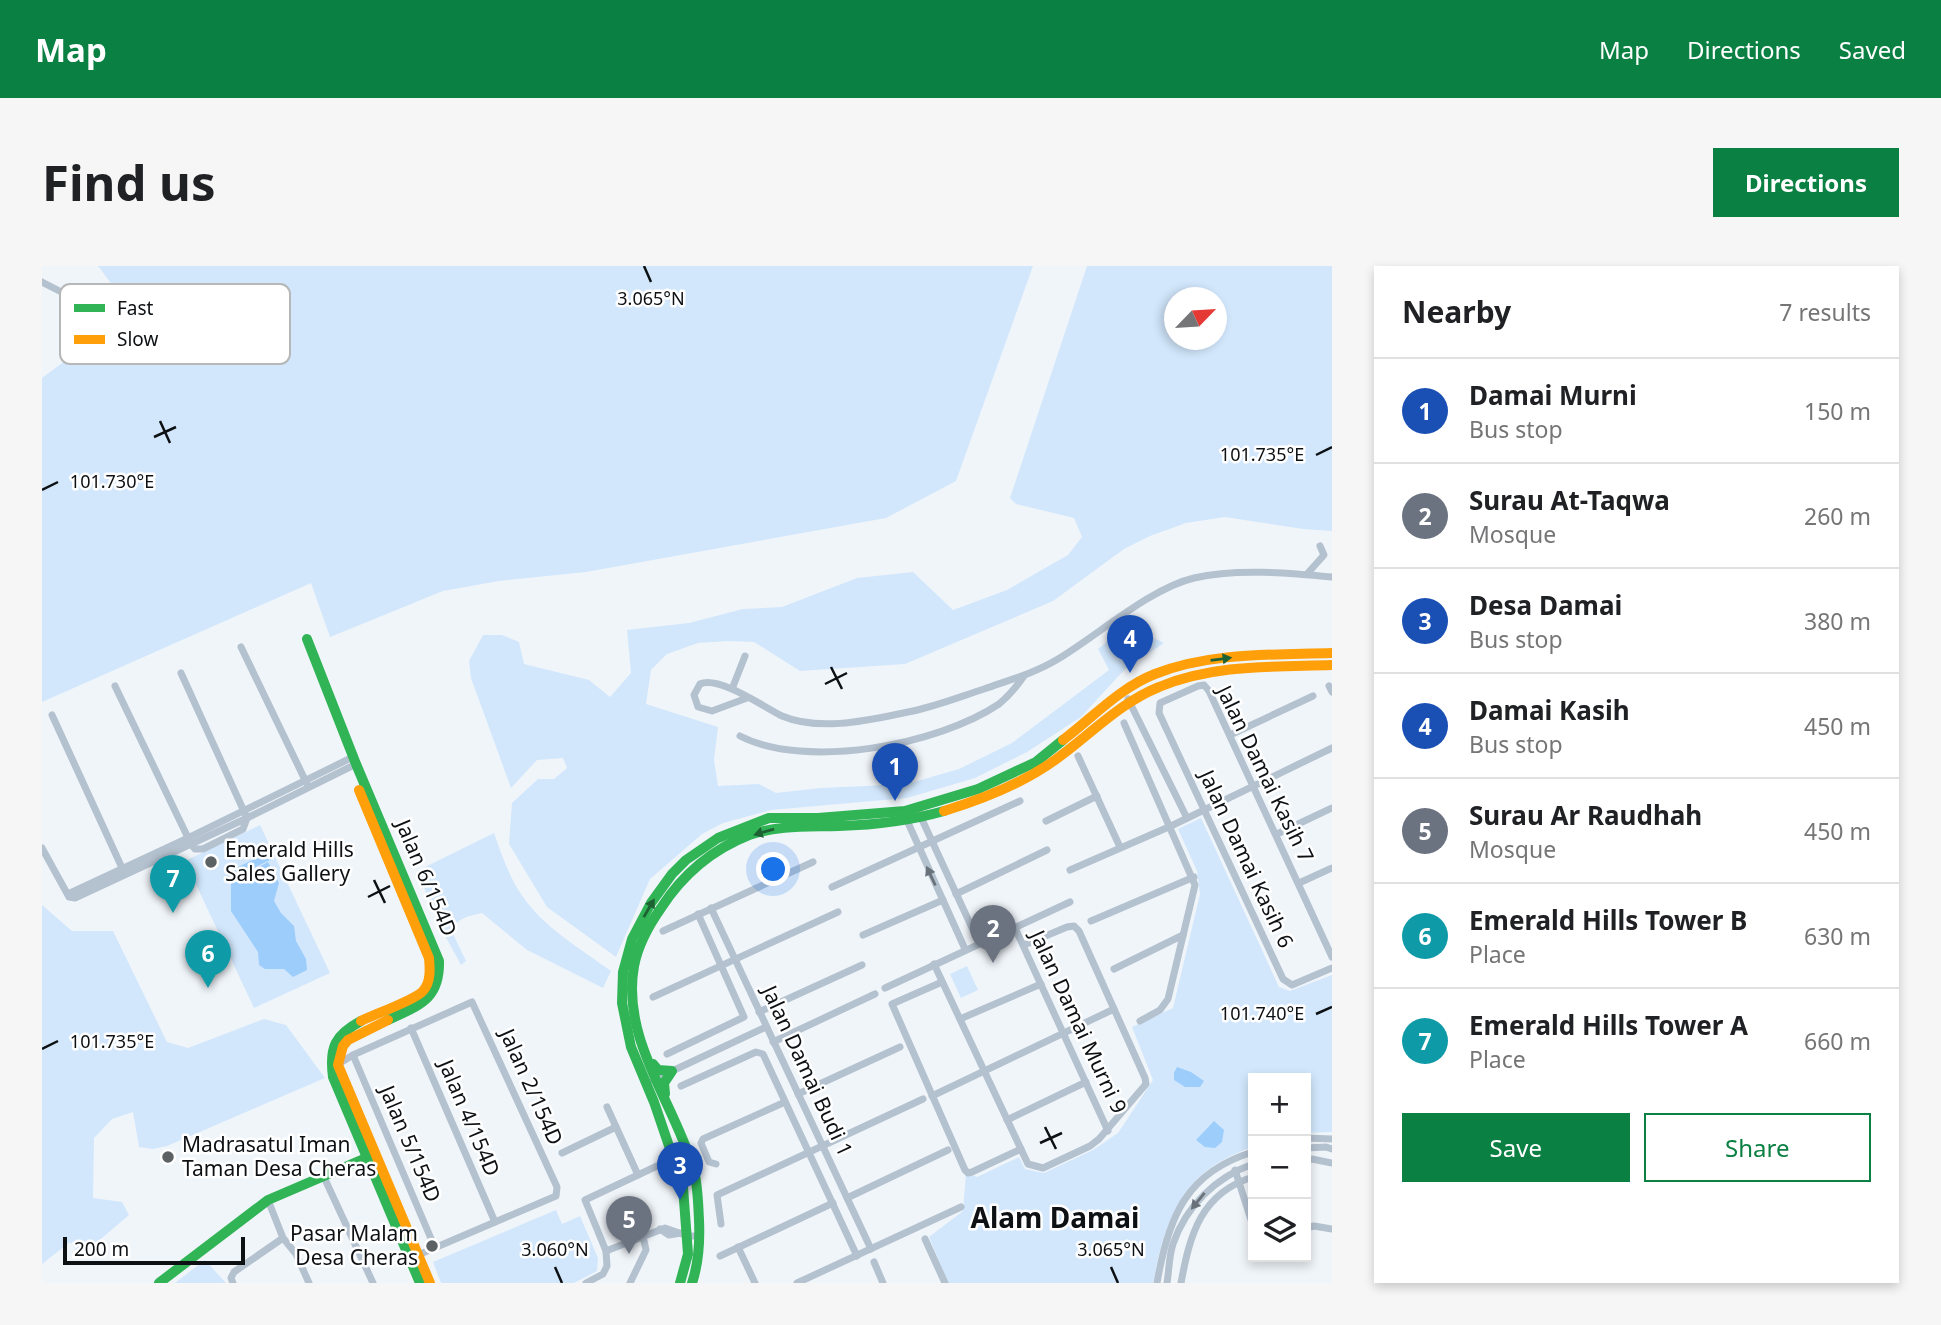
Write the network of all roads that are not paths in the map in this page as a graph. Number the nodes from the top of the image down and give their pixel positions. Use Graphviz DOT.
graph roads {
  1 [pos="42,282"];
  2 [pos="60,291"];
  3 [pos="1320,546"];
  4 [pos="1307,574"];
  5 [pos="1332,577"];
  6 [pos="304,640"];
  7 [pos="241,647"];
  8 [pos="1332,653"];
  9 [pos="744,656"];
  10 [pos="1332,665"];
  11 [pos="181,673"];
  12 [pos="1024,675"];
  13 [pos="115,686"];
  14 [pos="732,689"];
  15 [pos="1313,696"];
  16 [pos="747,698"];
  17 [pos="1127,698"];
  18 [pos="1160,703"];
  19 [pos="52,715"];
  20 [pos="1124,723"];
  21 [pos="1230,735"];
  22 [pos="740,736"];
  23 [pos="1332,748"];
  24 [pos="1078,756"];
  25 [pos="351,762"];
  26 [pos="307,784"];
  27 [pos="1253,785"];
  28 [pos="1097,796"];
  29 [pos="1020,801"];
  30 [pos="1332,808"];
  31 [pos="1204,809"];
  32 [pos="918,813"];
  33 [pos="246,814"];
  34 [pos="905,815"];
  35 [pos="1187,818"];
  36 [pos="1046,821"];
  37 [pos="1171,826"];
  38 [pos="1277,834"];
  39 [pos="190,841"];
  40 [pos="931,841"];
  41 [pos="721,843"];
  42 [pos="1120,847"];
  43 [pos="42,848"];
  44 [pos="918,848"];
  45 [pos="1047,850"];
  46 [pos="813,862"];
  47 [pos="1332,868"];
  48 [pos="1070,870"];
  49 [pos="124,872"];
  50 [pos="1194,877"];
  51 [pos="1299,883"];
  52 [pos="832,887"];
  53 [pos="956,894"];
  54 [pos="943,901"];
  55 [pos="1070,902"];
  56 [pos="961,904"];
  57 [pos="711,908"];
  58 [pos="838,912"];
  59 [pos="698,914"];
  60 [pos="950,917"];
  61 [pos="1091,921"];
  62 [pos="1332,926"];
  63 [pos="1015,928"];
  64 [pos="663,931"];
  65 [pos="1321,931"];
  66 [pos="863,935"];
  67 [pos="1183,935"];
  68 [pos="979,943"];
  69 [pos="1024,946"];
  70 [pos="965,949"];
  71 [pos="1332,957"];
  72 [pos="734,960"];
  73 [pos="934,964"];
  74 [pos="722,965"];
  75 [pos="862,965"];
  76 [pos="1332,968"];
  77 [pos="1114,969"];
  78 [pos="942,982"];
  79 [pos="1041,984"];
  80 [pos="885,988"];
  81 [pos="875,993"];
  82 [pos="653,997"];
  83 [pos="1114,1009"];
  84 [pos="759,1012"];
  85 [pos="960,1019"];
  86 [pos="1140,1021"];
  87 [pos="766,1027"];
  88 [pos="411,1028"];
  89 [pos="1064,1034"];
  90 [pos="773,1042"];
  91 [pos="900,1047"];
  92 [pos="667,1054"];
  93 [pos="353,1055"];
  94 [pos="650,1060"];
  95 [pos="338,1065"];
  96 [pos="672,1072"];
  97 [pos="984,1072"];
  98 [pos="332,1077"];
  99 [pos="657,1078"];
  100 [pos="1086,1082"];
  101 [pos="645,1083"];
  102 [pos="681,1086"];
  103 [pos="799,1094"];
  104 [pos="665,1096"];
  105 [pos="932,1096"];
  106 [pos="923,1098"];
  107 [pos="785,1102"];
  108 [pos="607,1107"];
  109 [pos="1007,1120"];
  110 [pos="616,1127"];
  111 [pos="1108,1130"];
  112 [pos="1311,1138"];
  113 [pos="1332,1139"];
  114 [pos="822,1146"];
  115 [pos="1311,1148"];
  116 [pos="1021,1149"];
  117 [pos="1332,1149"];
  118 [pos="948,1150"];
  119 [pos="562,1153"];
  120 [pos="810,1153"];
  121 [pos="1248,1154"];
  122 [pos="1311,1159"];
  123 [pos="368,1160"];
  124 [pos="1332,1163"];
  125 [pos="716,1164"];
  126 [pos="657,1166"];
  127 [pos="1248,1166"];
  128 [pos="1235,1170"];
  129 [pos="323,1175"];
  130 [pos="638,1175"];
  131 [pos="1248,1179"];
  132 [pos="1240,1181"];
  133 [pos="847,1198"];
  134 [pos="268,1200"];
  135 [pos="833,1203"];
  136 [pos="961,1207"];
  137 [pos="1248,1209"];
  138 [pos="495,1222"];
  139 [pos="721,1224"];
  140 [pos="1311,1227"];
  141 [pos="1332,1230"];
  142 [pos="690,1235"];
  143 [pos="643,1236"];
  144 [pos="283,1238"];
  145 [pos="925,1239"];
  146 [pos="738,1247"];
  147 [pos="435,1248"];
  148 [pos="871,1249"];
  149 [pos="606,1251"];
  150 [pos="720,1256"];
  151 [pos="857,1256"];
  152 [pos="414,1257"];
  153 [pos="874,1262"];
  154 [pos="603,1274"];
  155 [pos="159,1283"];
  156 [pos="233,1283"];
  157 [pos="309,1283"];
  158 [pos="373,1283"];
  159 [pos="420,1283"];
  160 [pos="430,1283"];
  161 [pos="586,1283"];
  162 [pos="607,1283"];
  163 [pos="630,1283"];
  164 [pos="680,1283"];
  165 [pos="692,1283"];
  166 [pos="755,1283"];
  167 [pos="797,1283"];
  168 [pos="883,1283"];
  169 [pos="945,1283"];
  170 [pos="1157,1283"];
  171 [pos="1167,1283"];
  172 [pos="1181,1283"];
  1 -- 2 [label="street"];
  3 -- 4 [label="street"];
  4 -- 5 [label="street"];
  4 -- 12 [label="street"];
  6 -- 25 [label="street, Jalan 6/154D"];
  7 -- 26 [label="street"];
  17 -- 8 [label="street, one-way"];
  9 -- 14 [label="street"];
  10 -- 17 [label="street"];
  11 -- 33 [label="street"];
  12 -- 16 [label="street"];
  12 -- 22 [label="street"];
  13 -- 39 [label="street"];
  14 -- 16 [label="street"];
  14 -- 16 [label="street"];
  15 -- 21 [label="street"];
  17 -- 32 [label="street"];
  17 -- 35 [label="street"];
  18 -- 21 [label="street, Jalan Damai Kasih 7"];
  18 -- 31 [label="street, Jalan Damai Kasih 6"];
  19 -- 49 [label="street"];
  20 -- 37 [label="street"];
  21 -- 27 [label="street, Jalan Damai Kasih 7"];
  23 -- 27 [label="street"];
  24 -- 28 [label="street"];
  25 -- 26 [label="street"];
  25 -- 95 [label="street, Jalan 6/154D"];
  25 -- 98 [label="street, Jalan 6/154D"];
  26 -- 33 [label="street"];
  27 -- 31 [label="street"];
  27 -- 38 [label="street, Jalan Damai Kasih 7"];
  28 -- 36 [label="street"];
  28 -- 42 [label="street"];
  29 -- 40 [label="street"];
  30 -- 38 [label="street"];
  31 -- 35 [label="street"];
  31 -- 76 [label="street, Jalan Damai Kasih 6"];
  32 -- 34 [label="street"];
  32 -- 40 [label="street"];
  33 -- 39 [label="street"];
  34 -- 41 [label="street"];
  34 -- 44 [label="street"];
  35 -- 37 [label="street"];
  37 -- 42 [label="street"];
  37 -- 50 [label="street"];
  38 -- 51 [label="street, Jalan Damai Kasih 7"];
  39 -- 49 [label="street"];
  40 -- 44 [label="street"];
  40 -- 53 [label="street"];
  41 -- 94 [label="street"];
  101 -- 41 [label="street, one-way"];
  42 -- 48 [label="street"];
  43 -- 49 [label="street"];
  44 -- 52 [label="street"];
  54 -- 44 [label="street, one-way"];
  45 -- 53 [label="street"];
  46 -- 57 [label="street"];
  47 -- 51 [label="street"];
  50 -- 61 [label="street"];
  50 -- 67 [label="street"];
  51 -- 65 [label="street, Jalan Damai Kasih 7"];
  53 -- 56 [label="street"];
  54 -- 60 [label="street"];
  54 -- 66 [label="street"];
  55 -- 63 [label="street"];
  56 -- 60 [label="street"];
  56 -- 68 [label="street"];
  57 -- 59 [label="street"];
  57 -- 72 [label="street, Jalan Damai Budi 1"];
  58 -- 72 [label="street"];
  59 -- 64 [label="street"];
  59 -- 74 [label="street"];
  60 -- 70 [label="street"];
  62 -- 65 [label="street"];
  63 -- 68 [label="street"];
  63 -- 69 [label="street, Jalan Damai Murni 9"];
  65 -- 71 [label="street, Jalan Damai Kasih 7"];
  67 -- 77 [label="street"];
  67 -- 86 [label="street"];
  68 -- 70 [label="street"];
  69 -- 79 [label="street, Jalan Damai Murni 9"];
  69 -- 83 [label="street"];
  70 -- 73 [label="street"];
  72 -- 74 [label="street"];
  72 -- 84 [label="street, Jalan Damai Budi 1"];
  73 -- 78 [label="street"];
  73 -- 80 [label="street"];
  74 -- 82 [label="street"];
  74 -- 92 [label="street"];
  75 -- 84 [label="street"];
  78 -- 85 [label="street"];
  78 -- 105 [label="street"];
  79 -- 85 [label="street"];
  79 -- 89 [label="street, Jalan Damai Murni 9"];
  81 -- 90 [label="street"];
  83 -- 89 [label="street"];
  83 -- 111 [label="street"];
  84 -- 87 [label="street, Jalan Damai Budi 1"];
  85 -- 97 [label="street"];
  87 -- 90 [label="street, Jalan Damai Budi 1"];
  87 -- 96 [label="street"];
  88 -- 93 [label="street"];
  88 -- 138 [label="street, Jalan 4/154D"];
  88 -- 138 [label="street, Jalan 2/154D"];
  89 -- 97 [label="street"];
  89 -- 100 [label="street, Jalan Damai Murni 9"];
  90 -- 103 [label="street, Jalan Damai Budi 1"];
  91 -- 103 [label="street"];
  93 -- 95 [label="street"];
  93 -- 147 [label="street, Jalan 5/154D"];
  94 -- 96 [label="street"];
  94 -- 99 [label="street"];
  95 -- 98 [label="street"];
  95 -- 123 [label="street"];
  96 -- 99 [label="street"];
  96 -- 104 [label="street"];
  97 -- 105 [label="street"];
  97 -- 109 [label="street"];
  98 -- 123 [label="street"];
  99 -- 101 [label="street"];
  99 -- 104 [label="street"];
  100 -- 109 [label="street"];
  100 -- 111 [label="street, Jalan Damai Murni 9"];
  101 -- 142 [label="street"];
  102 -- 107 [label="street"];
  103 -- 114 [label="street, Jalan Damai Budi 1"];
  104 -- 142 [label="street"];
  105 -- 116 [label="street"];
  106 -- 114 [label="street"];
  107 -- 120 [label="street"];
  107 -- 125 [label="street"];
  108 -- 110 [label="street"];
  109 -- 116 [label="street"];
  110 -- 119 [label="street"];
  110 -- 130 [label="street"];
  111 -- 116 [label="street"];
  112 -- 113 [label="street"];
  114 -- 120 [label="street"];
  114 -- 133 [label="street, Jalan Damai Budi 1"];
  115 -- 117 [label="street"];
  118 -- 133 [label="street"];
  120 -- 135 [label="street"];
  120 -- 139 [label="street"];
  121 -- 170 [label="street"];
  122 -- 124 [label="street"];
  123 -- 129 [label="street"];
  123 -- 152 [label="street"];
  126 -- 130 [label="street"];
  127 -- 128 [label="street"];
  128 -- 132 [label="street"];
  128 -- 171 [label="street, one-way"];
  129 -- 134 [label="street"];
  129 -- 158 [label="street"];
  130 -- 149 [label="street"];
  131 -- 132 [label="street"];
  132 -- 137 [label="street"];
  132 -- 172 [label="street"];
  133 -- 148 [label="street, Jalan Damai Budi 1"];
  134 -- 144 [label="street"];
  134 -- 155 [label="street"];
  135 -- 146 [label="street"];
  135 -- 151 [label="street"];
  136 -- 148 [label="street"];
  138 -- 147 [label="street"];
  140 -- 141 [label="street"];
  142 -- 143 [label="street"];
  142 -- 164 [label="street"];
  142 -- 165 [label="street"];
  143 -- 149 [label="street"];
  143 -- 163 [label="street"];
  144 -- 156 [label="street"];
  144 -- 157 [label="street"];
  145 -- 169 [label="street"];
  146 -- 150 [label="street"];
  146 -- 166 [label="street"];
  147 -- 152 [label="street"];
  148 -- 151 [label="street"];
  149 -- 154 [label="street"];
  151 -- 167 [label="street"];
  152 -- 159 [label="street"];
  152 -- 160 [label="street"];
  153 -- 168 [label="street"];
  154 -- 161 [label="street"];
  154 -- 162 [label="street"];
}
